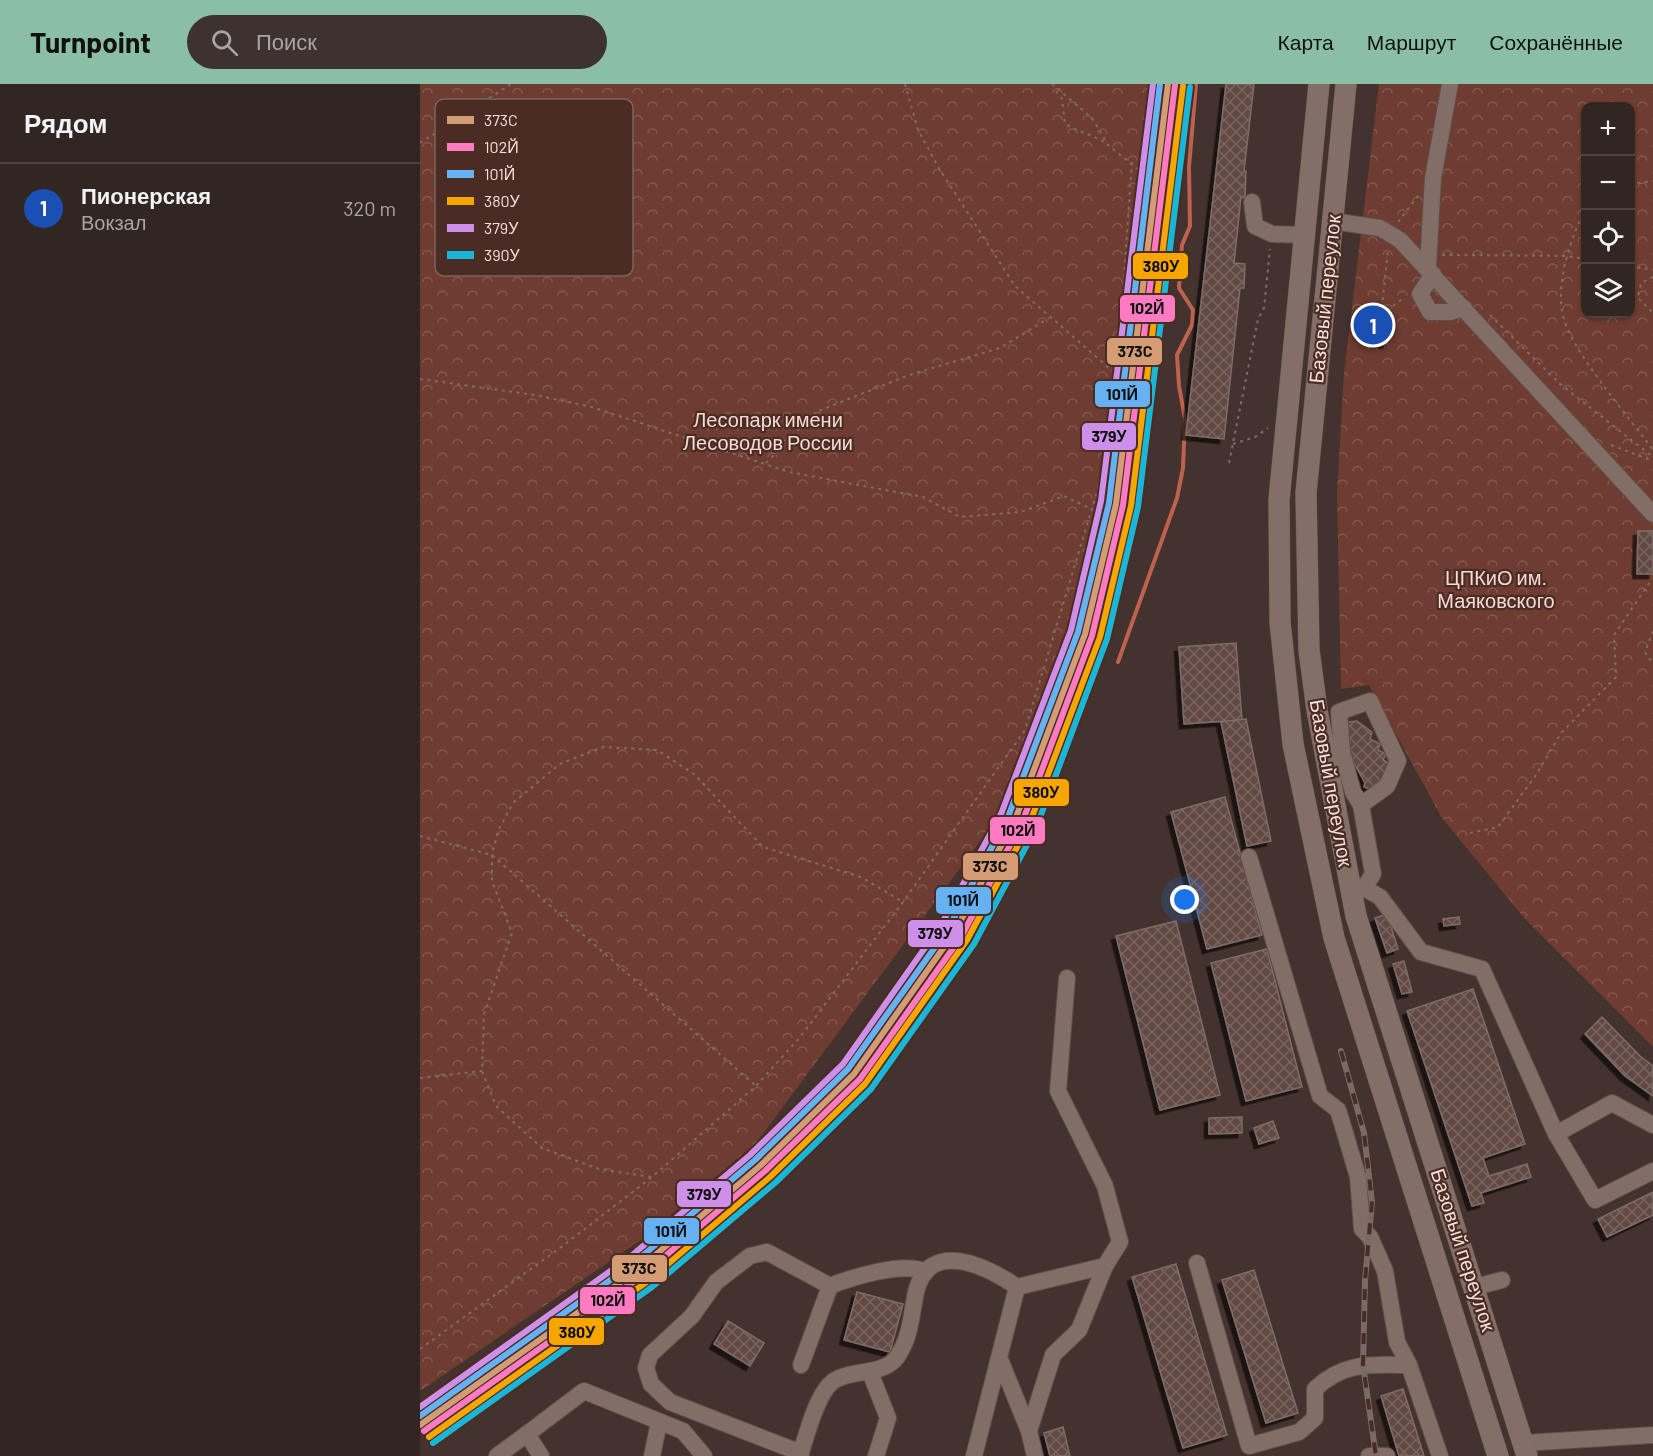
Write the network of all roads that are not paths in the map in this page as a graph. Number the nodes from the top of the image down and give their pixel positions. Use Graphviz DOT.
graph roads {
  1 [pos="1319,84"];
  2 [pos="1346,84"];
  3 [pos="1450,84"];
  4 [pos="1252,202"];
  5 [pos="1332,221"];
  6 [pos="1304,236"];
  7 [pos="1430,265"];
  8 [pos="1464,308"];
  9 [pos="1653,514"];
  10 [pos="1360,805"];
  11 [pos="1249,858"];
  12 [pos="1357,890"];
  13 [pos="1067,978"];
  14 [pos="1653,1125"];
  15 [pos="1556,1134"];
  16 [pos="1653,1171"];
  17 [pos="1197,1263"];
  18 [pos="1105,1266"];
  19 [pos="926,1272"];
  20 [pos="1502,1281"];
  21 [pos="830,1286"];
  22 [pos="1017,1287"];
  23 [pos="1475,1287"];
  24 [pos="1000,1362"];
  25 [pos="801,1365"];
  26 [pos="1409,1365"];
  27 [pos="870,1372"];
  28 [pos="659,1422"];
  29 [pos="1029,1431"];
  30 [pos="527,1434"];
  31 [pos="1653,1435"];
  32 [pos="1525,1450"];
  33 [pos="801,1454"];
  34 [pos="498,1456"];
  35 [pos="541,1456"];
  36 [pos="652,1456"];
  37 [pos="704,1456"];
  38 [pos="876,1456"];
  39 [pos="974,1456"];
  40 [pos="1035,1456"];
  41 [pos="1369,1456"];
  42 [pos="1387,1456"];
  43 [pos="1440,1456"];
  44 [pos="1498,1456"];
  1 -- 6 [label="main road, Базовый переулок"];
  2 -- 5 [label="main road, Базовый переулок"];
  3 -- 7 [label="street"];
  4 -- 6 [label="street"];
  5 -- 7 [label="street"];
  5 -- 12 [label="main road, Базовый переулок"];
  6 -- 44 [label="main road, Базовый переулок"];
  7 -- 8 [label="street"];
  7 -- 8 [label="street"];
  8 -- 9 [label="street"];
  10 -- 10 [label="street"];
  10 -- 12 [label="street"];
  11 -- 26 [label="street"];
  12 -- 15 [label="street"];
  12 -- 23 [label="main road, Базовый переулок"];
  13 -- 18 [label="street"];
  14 -- 15 [label="street"];
  15 -- 16 [label="street"];
  17 -- 26 [label="street"];
  18 -- 22 [label="street"];
  18 -- 29 [label="street"];
  19 -- 21 [label="street"];
  19 -- 22 [label="street"];
  19 -- 27 [label="street"];
  20 -- 23 [label="street"];
  21 -- 25 [label="street"];
  21 -- 33 [label="street"];
  22 -- 24 [label="street"];
  23 -- 32 [label="main road, Базовый переулок"];
  24 -- 29 [label="street"];
  24 -- 39 [label="street"];
  26 -- 43 [label="street"];
  27 -- 33 [label="street"];
  27 -- 38 [label="street"];
  28 -- 30 [label="street"];
  28 -- 36 [label="street"];
  28 -- 37 [label="street"];
  29 -- 40 [label="street"];
  30 -- 34 [label="street"];
  30 -- 35 [label="street"];
  31 -- 32 [label="street"];
  41 -- 42 [label="street"];
}
